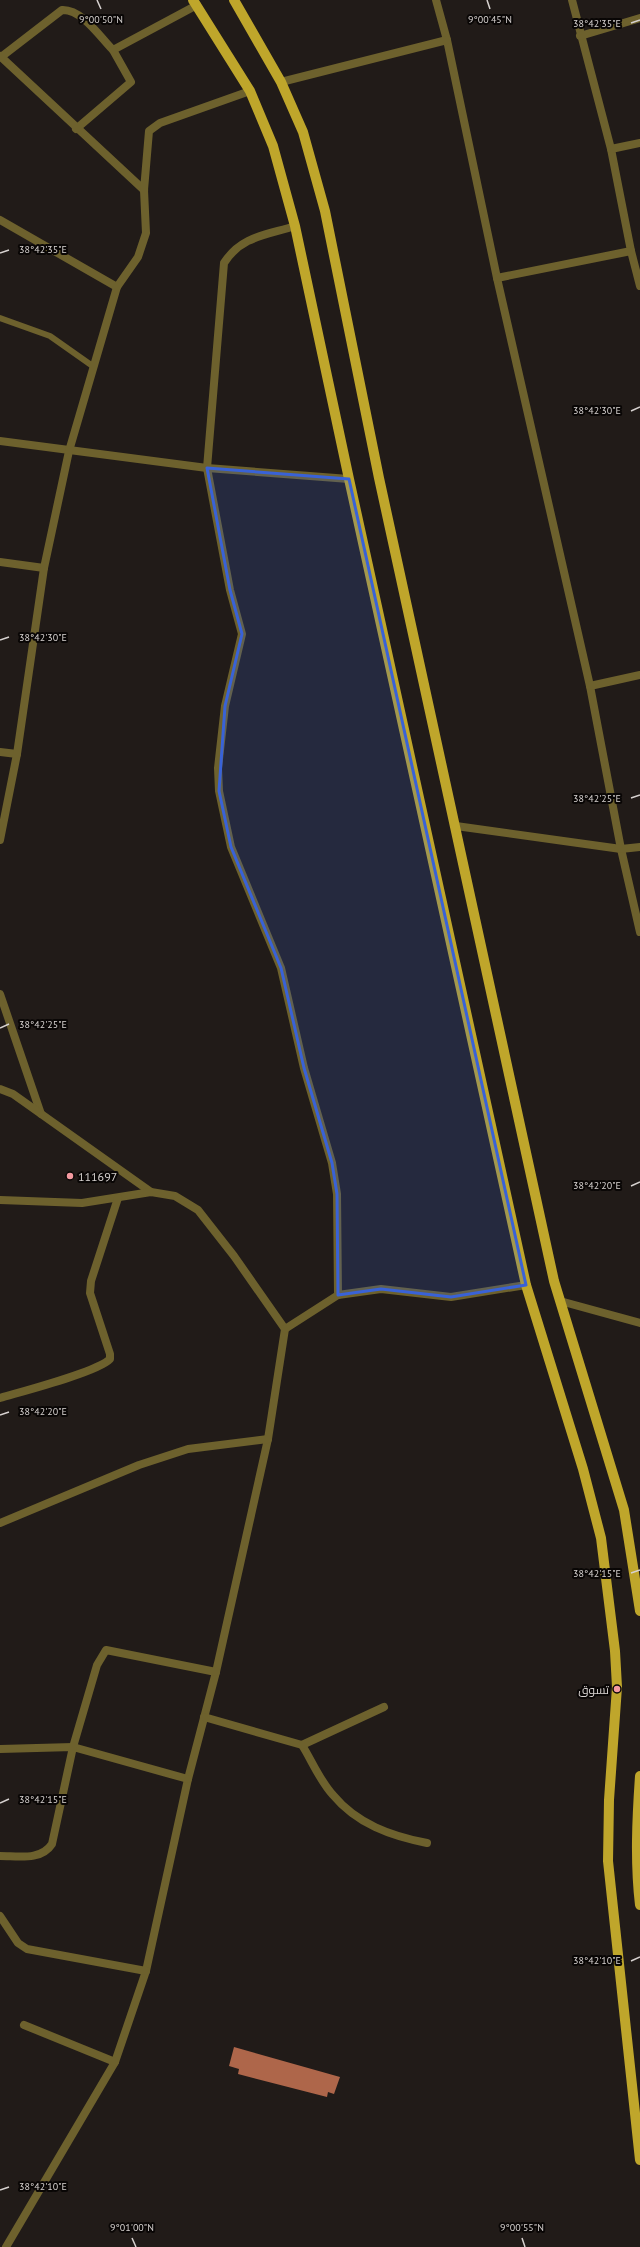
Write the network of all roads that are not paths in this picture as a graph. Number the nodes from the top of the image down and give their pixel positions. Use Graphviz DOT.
graph roads {
  1 [pos="234,0"];
  2 [pos="436,0"];
  3 [pos="572,0"];
  4 [pos="195,2"];
  5 [pos="640,18"];
  6 [pos="580,36"];
  7 [pos="447,40"];
  8 [pos="113,50"];
  9 [pos="1,57"];
  10 [pos="280,82"];
  11 [pos="250,91"];
  12 [pos="76,129"];
  13 [pos="640,143"];
  14 [pos="611,149"];
  15 [pos="144,190"];
  16 [pos="0,220"];
  17 [pos="296,226"];
  18 [pos="631,251"];
  19 [pos="497,278"];
  20 [pos="640,286"];
  21 [pos="117,287"];
  22 [pos="0,318"];
  23 [pos="94,367"];
  24 [pos="0,441"];
  25 [pos="69,451"];
  26 [pos="207,468"];
  27 [pos="349,479"];
  28 [pos="0,562"];
  29 [pos="44,568"];
  30 [pos="640,675"];
  31 [pos="590,686"];
  32 [pos="0,752"];
  33 [pos="17,754"];
  34 [pos="456,826"];
  35 [pos="0,840"];
  36 [pos="640,847"];
  37 [pos="621,849"];
  38 [pos="640,932"];
  39 [pos="0,994"];
  40 [pos="0,1089"];
  41 [pos="41,1114"];
  42 [pos="150,1192"];
  43 [pos="118,1198"];
  44 [pos="0,1200"];
  45 [pos="526,1285"];
  46 [pos="338,1295"];
  47 [pos="560,1301"];
  48 [pos="640,1323"];
  49 [pos="285,1329"];
  50 [pos="0,1398"];
  51 [pos="268,1439"];
  52 [pos="0,1523"];
  53 [pos="640,1611"];
  54 [pos="216,1672"];
  55 [pos="384,1707"];
  56 [pos="204,1717"];
  57 [pos="302,1745"];
  58 [pos="73,1747"];
  59 [pos="0,1749"];
  60 [pos="640,1776"];
  61 [pos="188,1779"];
  62 [pos="427,1843"];
  63 [pos="0,1856"];
  64 [pos="640,1905"];
  65 [pos="0,1916"];
  66 [pos="146,1971"];
  67 [pos="24,2025"];
  68 [pos="115,2062"];
  69 [pos="640,2160"];
  70 [pos="0,2242"];
  71 [pos="5,2247"];
  1 -- 10 [label="main road"];
  2 -- 7 [label="street"];
  3 -- 6 [label="street"];
  4 -- 8 [label="street"];
  4 -- 11 [label="main road"];
  5 -- 6 [label="street"];
  6 -- 14 [label="street"];
  7 -- 10 [label="street"];
  7 -- 19 [label="street"];
  8 -- 9 [label="street"];
  8 -- 12 [label="street"];
  9 -- 12 [label="street"];
  10 -- 34 [label="main road"];
  11 -- 15 [label="street"];
  11 -- 17 [label="main road"];
  12 -- 15 [label="street"];
  13 -- 14 [label="street"];
  14 -- 18 [label="street"];
  15 -- 21 [label="street"];
  16 -- 21 [label="street"];
  17 -- 26 [label="street"];
  17 -- 27 [label="main road"];
  18 -- 19 [label="street"];
  18 -- 20 [label="street"];
  19 -- 31 [label="street"];
  21 -- 23 [label="street"];
  22 -- 23 [label="lane"];
  23 -- 25 [label="street"];
  24 -- 25 [label="street"];
  25 -- 26 [label="street"];
  25 -- 29 [label="street"];
  26 -- 27 [label="street"];
  26 -- 46 [label="street"];
  27 -- 45 [label="main road"];
  28 -- 29 [label="street"];
  29 -- 33 [label="street"];
  30 -- 31 [label="street"];
  31 -- 37 [label="street"];
  32 -- 33 [label="street"];
  33 -- 35 [label="street"];
  34 -- 37 [label="street"];
  34 -- 47 [label="main road"];
  36 -- 37 [label="street"];
  37 -- 38 [label="street"];
  39 -- 41 [label="street"];
  40 -- 41 [label="street"];
  41 -- 42 [label="street"];
  42 -- 43 [label="street"];
  42 -- 49 [label="street"];
  43 -- 44 [label="street"];
  43 -- 50 [label="street"];
  45 -- 46 [label="street"];
  45 -- 69 [label="main road"];
  46 -- 49 [label="street"];
  47 -- 48 [label="street"];
  47 -- 53 [label="main road"];
  49 -- 51 [label="street"];
  51 -- 52 [label="street"];
  51 -- 54 [label="street"];
  54 -- 56 [label="street"];
  54 -- 58 [label="street"];
  55 -- 57 [label="street"];
  56 -- 57 [label="street"];
  56 -- 61 [label="street"];
  57 -- 62 [label="street"];
  58 -- 59 [label="street"];
  58 -- 61 [label="street"];
  58 -- 63 [label="street"];
  60 -- 64 [label="main road"];
  61 -- 66 [label="street"];
  65 -- 66 [label="street"];
  66 -- 68 [label="street"];
  67 -- 68 [label="street"];
  68 -- 71 [label="street"];
  70 -- 71 [label="street"];
}
